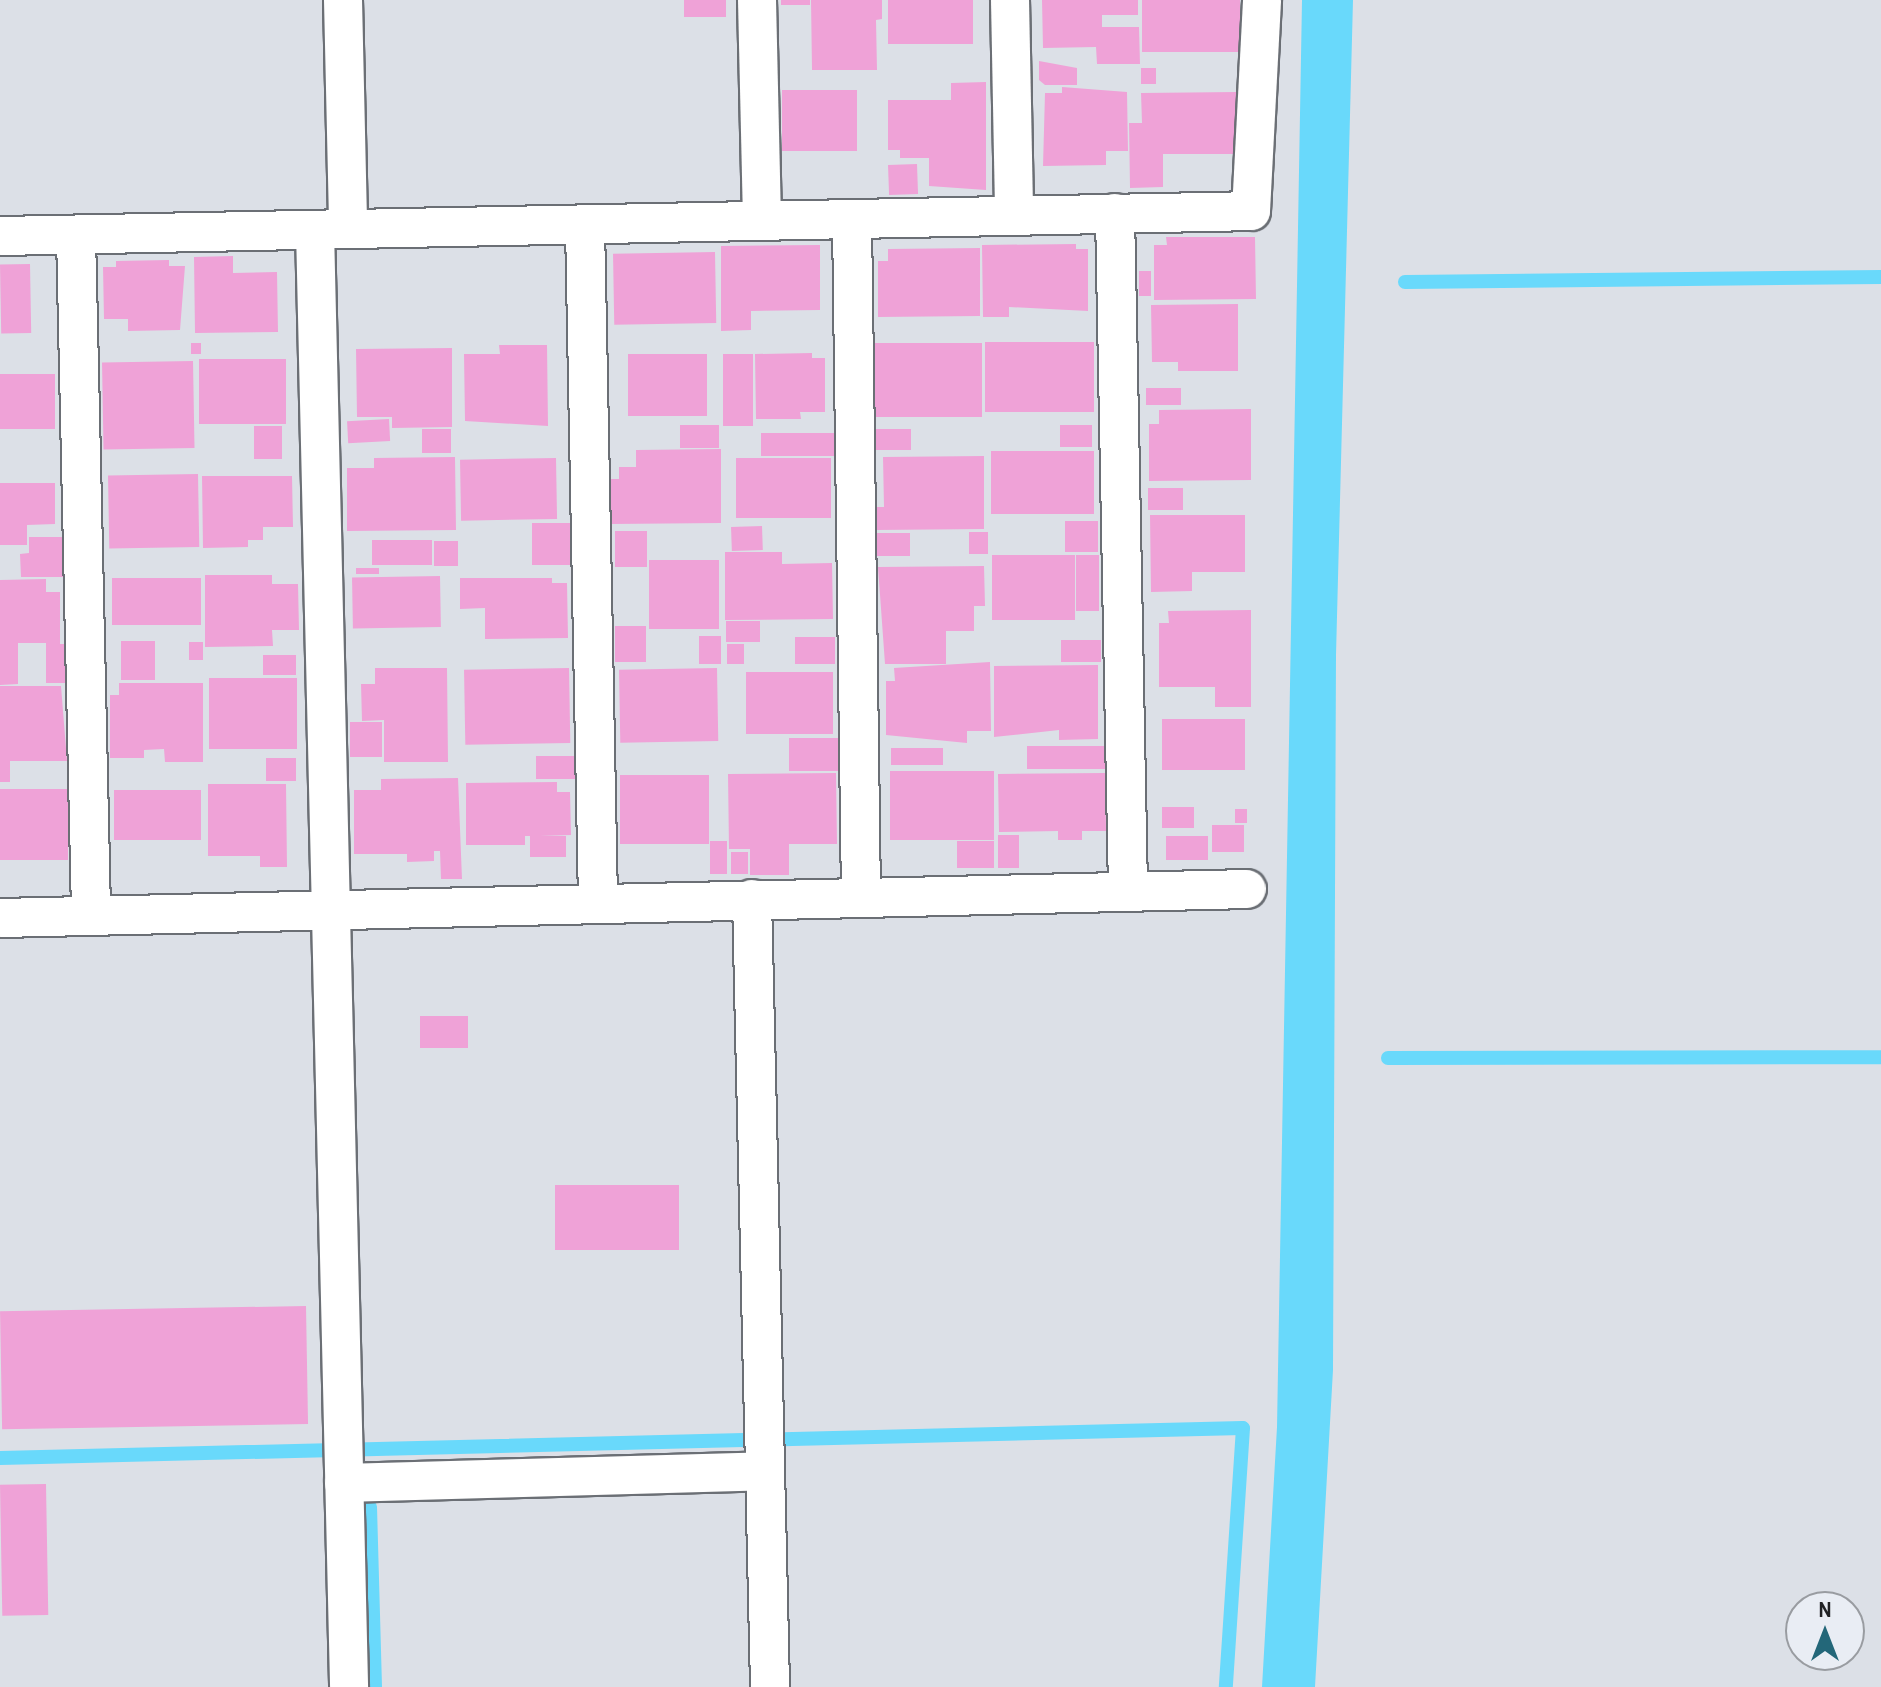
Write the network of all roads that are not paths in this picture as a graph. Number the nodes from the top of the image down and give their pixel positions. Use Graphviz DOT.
graph roads {
  1 [pos="343,0"];
  2 [pos="757,0"];
  3 [pos="1010,0"];
  4 [pos="1262,0"];
  5 [pos="1115,213"];
  6 [pos="1014,216"];
  7 [pos="852,219"];
  8 [pos="762,221"];
  9 [pos="585,225"];
  10 [pos="332,230"];
  11 [pos="76,235"];
  12 [pos="0,236"];
  13 [pos="1247,889"];
  14 [pos="1128,892"];
  15 [pos="861,897"];
  16 [pos="752,899"];
  17 [pos="598,903"];
  18 [pos="329,908"];
  19 [pos="91,913"];
  20 [pos="0,918"];
  21 [pos="765,1450"];
  22 [pos="343,1461"];
  23 [pos="349,1687"];
  24 [pos="770,1687"];
  1 -- 10 [label="street"];
  2 -- 8 [label="street"];
  3 -- 6 [label="street"];
  4 -- 5 [label="street"];
  5 -- 6 [label="street"];
  5 -- 14 [label="street"];
  6 -- 7 [label="street"];
  7 -- 8 [label="street"];
  7 -- 15 [label="street"];
  8 -- 9 [label="street"];
  9 -- 10 [label="street"];
  9 -- 17 [label="street"];
  10 -- 11 [label="street"];
  10 -- 18 [label="street"];
  11 -- 12 [label="street"];
  11 -- 19 [label="street"];
  13 -- 14 [label="street"];
  14 -- 15 [label="street"];
  15 -- 16 [label="street"];
  16 -- 17 [label="street"];
  16 -- 21 [label="street"];
  17 -- 18 [label="street"];
  18 -- 19 [label="street"];
  18 -- 22 [label="street"];
  19 -- 20 [label="street"];
  21 -- 22 [label="street"];
  21 -- 24 [label="street"];
  22 -- 23 [label="street"];
}
